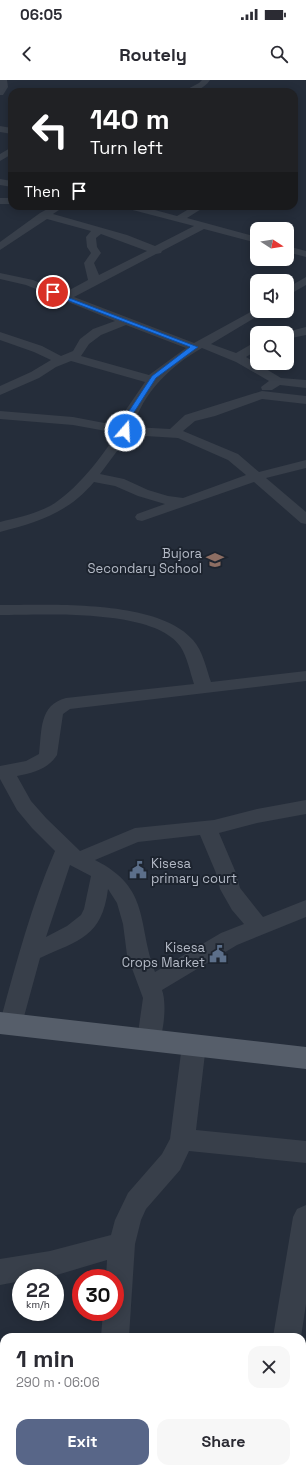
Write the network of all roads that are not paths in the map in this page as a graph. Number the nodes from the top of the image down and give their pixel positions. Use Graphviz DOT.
graph roads {
  1 [pos="3,80"];
  2 [pos="206,80"];
  3 [pos="195,88"];
  4 [pos="2,94"];
  5 [pos="52,210"];
  6 [pos="144,210"];
  7 [pos="194,210"];
  8 [pos="44,215"];
  9 [pos="179,219"];
  10 [pos="204,225"];
  11 [pos="98,231"];
  12 [pos="250,238"];
  13 [pos="0,247"];
  14 [pos="157,250"];
  15 [pos="294,251"];
  16 [pos="306,254"];
  17 [pos="0,276"];
  18 [pos="306,280"];
  19 [pos="94,283"];
  20 [pos="294,288"];
  21 [pos="65,297"];
  22 [pos="250,316"];
  23 [pos="127,321"];
  24 [pos="306,331"];
  25 [pos="294,334"];
  26 [pos="0,336"];
  27 [pos="197,345"];
  28 [pos="250,349"];
  29 [pos="238,357"];
  30 [pos="65,358"];
  31 [pos="152,380"];
  32 [pos="278,381"];
  33 [pos="306,384"];
  34 [pos="0,391"];
  35 [pos="262,395"];
  36 [pos="306,400"];
  37 [pos="0,416"];
  38 [pos="125,431"];
  39 [pos="173,433"];
  40 [pos="306,464"];
  41 [pos="90,477"];
  42 [pos="255,477"];
  43 [pos="184,502"];
  44 [pos="142,517"];
  45 [pos="306,520"];
  46 [pos="0,527"];
  47 [pos="0,610"];
  48 [pos="306,676"];
  49 [pos="204,688"];
  50 [pos="3,772"];
  51 [pos="306,807"];
  52 [pos="207,827"];
  53 [pos="71,854"];
  54 [pos="104,873"];
  55 [pos="306,908"];
  56 [pos="259,926"];
  57 [pos="30,953"];
  58 [pos="150,986"];
  59 [pos="6,1024"];
  60 [pos="149,1040"];
  61 [pos="194,1045"];
  62 [pos="306,1058"];
  63 [pos="182,1139"];
  64 [pos="306,1152"];
  65 [pos="306,1217"];
  66 [pos="122,1244"];
  67 [pos="0,1272"];
  68 [pos="299,1302"];
  69 [pos="115,1333"];
  70 [pos="288,1333"];
  1 -- 4 [label="street"];
  2 -- 3 [label="street"];
  5 -- 8 [label="street"];
  6 -- 9 [label="street"];
  7 -- 9 [label="street"];
  8 -- 11 [label="street"];
  8 -- 13 [label="street"];
  9 -- 10 [label="street"];
  10 -- 12 [label="street"];
  10 -- 14 [label="street"];
  11 -- 14 [label="street"];
  11 -- 19 [label="street"];
  14 -- 19 [label="street"];
  15 -- 16 [label="street"];
  17 -- 21 [label="street"];
  18 -- 20 [label="street"];
  19 -- 21 [label="street"];
  21 -- 23 [label="street"];
  22 -- 27 [label="street"];
  23 -- 27 [label="street"];
  23 -- 30 [label="street"];
  24 -- 25 [label="street"];
  26 -- 30 [label="street"];
  27 -- 29 [label="street"];
  27 -- 31 [label="street"];
  28 -- 29 [label="street"];
  29 -- 32 [label="street"];
  30 -- 31 [label="street"];
  30 -- 34 [label="street"];
  31 -- 38 [label="street"];
  32 -- 33 [label="street"];
  32 -- 35 [label="street"];
  35 -- 36 [label="street"];
  35 -- 39 [label="street"];
  37 -- 38 [label="street"];
  38 -- 39 [label="street"];
  38 -- 41 [label="street"];
  39 -- 42 [label="street"];
  40 -- 42 [label="street"];
  41 -- 43 [label="street"];
  41 -- 46 [label="street"];
  42 -- 43 [label="street"];
  42 -- 45 [label="street"];
  43 -- 44 [label="street"];
  47 -- 49 [label="street"];
  48 -- 49 [label="street"];
  49 -- 50 [label="street"];
  50 -- 53 [label="street"];
  51 -- 52 [label="street"];
  52 -- 53 [label="street"];
  52 -- 56 [label="street"];
  53 -- 54 [label="street"];
  53 -- 57 [label="street"];
  54 -- 57 [label="street"];
  54 -- 58 [label="street"];
  55 -- 56 [label="street"];
  56 -- 58 [label="street"];
  57 -- 59 [label="street"];
  58 -- 60 [label="street"];
  59 -- 60 [label="main road"];
  60 -- 61 [label="main road"];
  61 -- 62 [label="main road"];
  61 -- 63 [label="street"];
  63 -- 64 [label="street"];
  63 -- 66 [label="street"];
  65 -- 68 [label="street"];
  66 -- 67 [label="street"];
  66 -- 69 [label="street"];
  68 -- 70 [label="street"];
}
